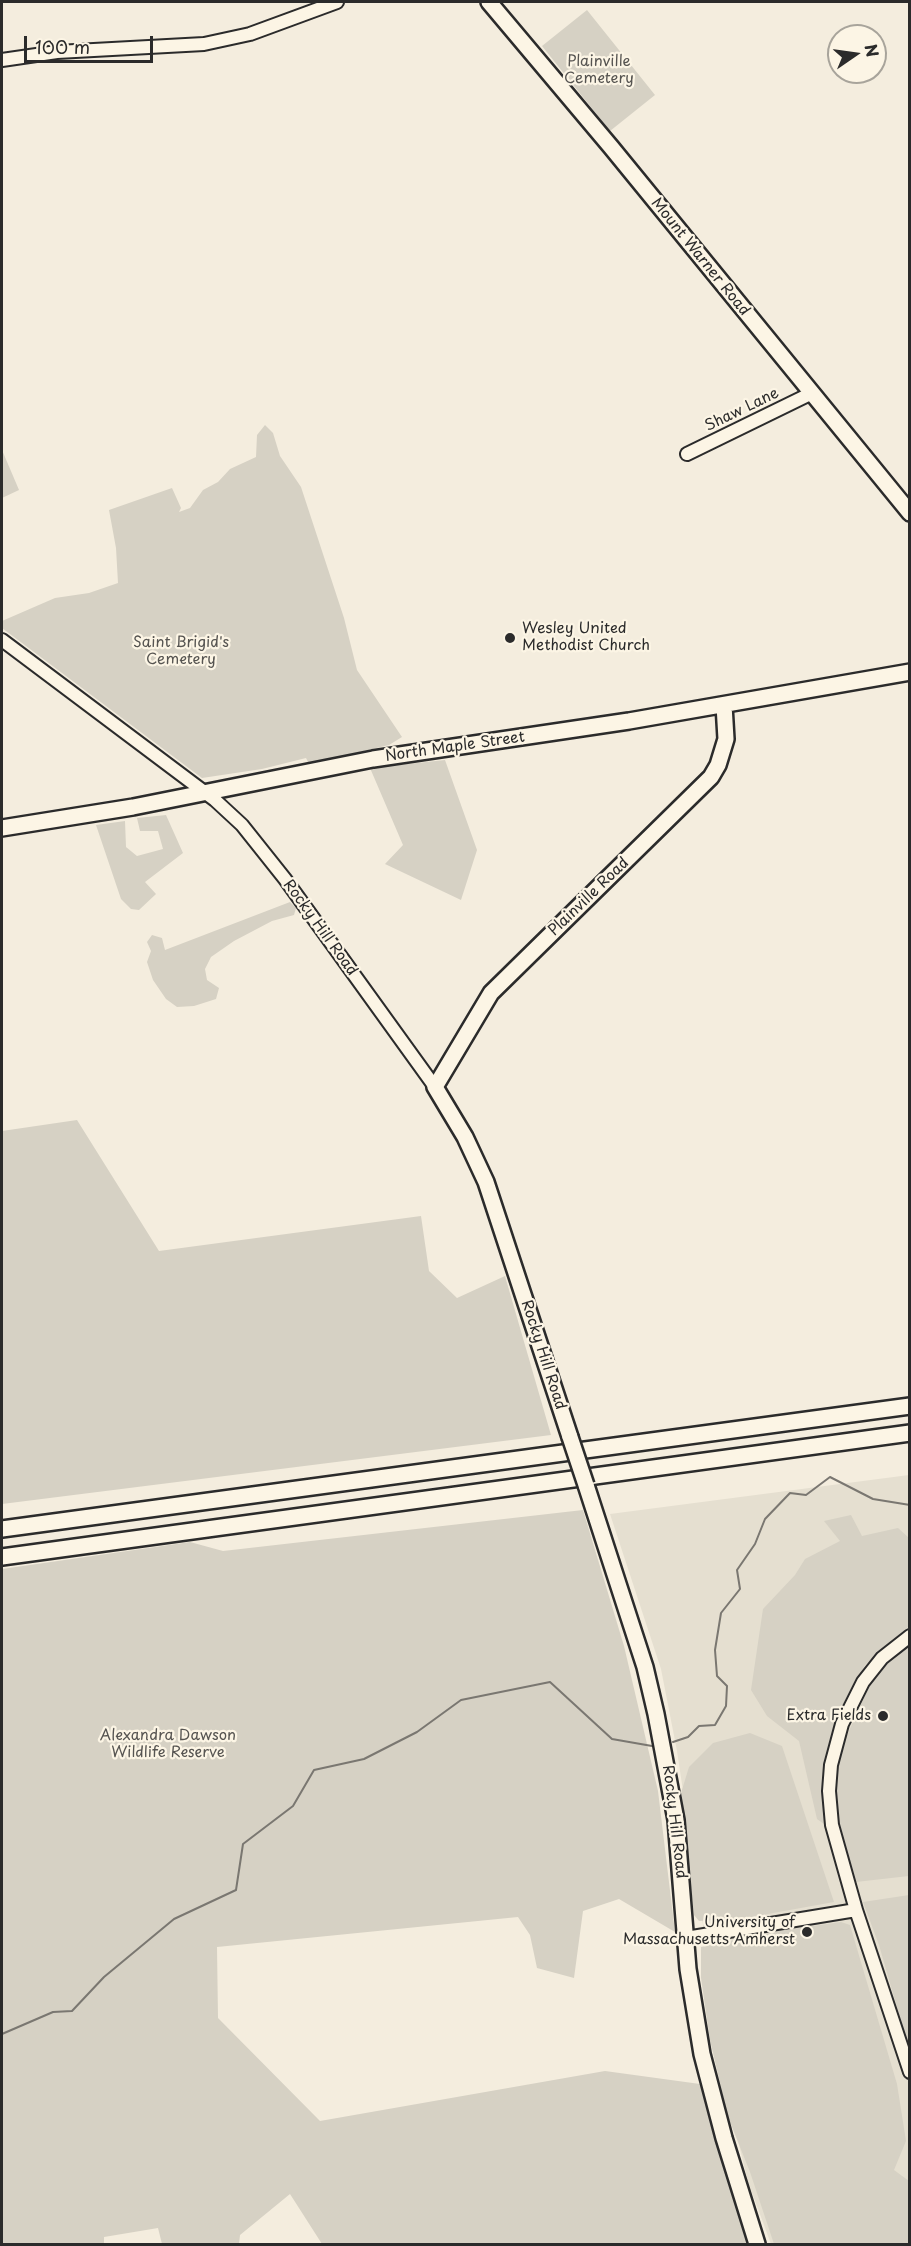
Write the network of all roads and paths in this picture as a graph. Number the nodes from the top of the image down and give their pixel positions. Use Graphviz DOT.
graph roads {
  1 [pos="337,2"];
  2 [pos="489,2"];
  3 [pos="2,60"];
  4 [pos="812,393"];
  5 [pos="687,454"];
  6 [pos="909,513"];
  7 [pos="2,640"];
  8 [pos="909,672"];
  9 [pos="724,705"];
  10 [pos="205,793"];
  11 [pos="2,828"];
  12 [pos="435,1087"];
  13 [pos="909,1406"];
  14 [pos="909,1433"];
  15 [pos="2,1529"];
  16 [pos="2,1557"];
  17 [pos="909,1636"];
  18 [pos="856,1910"];
  19 [pos="686,1938"];
  20 [pos="909,2072"];
  21 [pos="757,2244"];
  1 -- 3 [label="street"];
  2 -- 4 [label="main road, Mount Warner Road"];
  4 -- 5 [label="street, Shaw Lane"];
  4 -- 6 [label="main road, Mount Warner Road"];
  7 -- 10 [label="street, Rocky Hill Road"];
  8 -- 9 [label="main road, North Maple Street"];
  9 -- 10 [label="main road, North Maple Street"];
  9 -- 12 [label="main road, Plainville Road"];
  10 -- 11 [label="main road, North Maple Street"];
  10 -- 12 [label="street, Rocky Hill Road"];
  12 -- 19 [label="main road, Rocky Hill Road, bridge"];
  13 -- 15 [label="main road"];
  14 -- 16 [label="main road"];
  17 -- 18 [label="street"];
  18 -- 19 [label="street"];
  18 -- 20 [label="street"];
  19 -- 21 [label="main road, Rocky Hill Road"];
}
